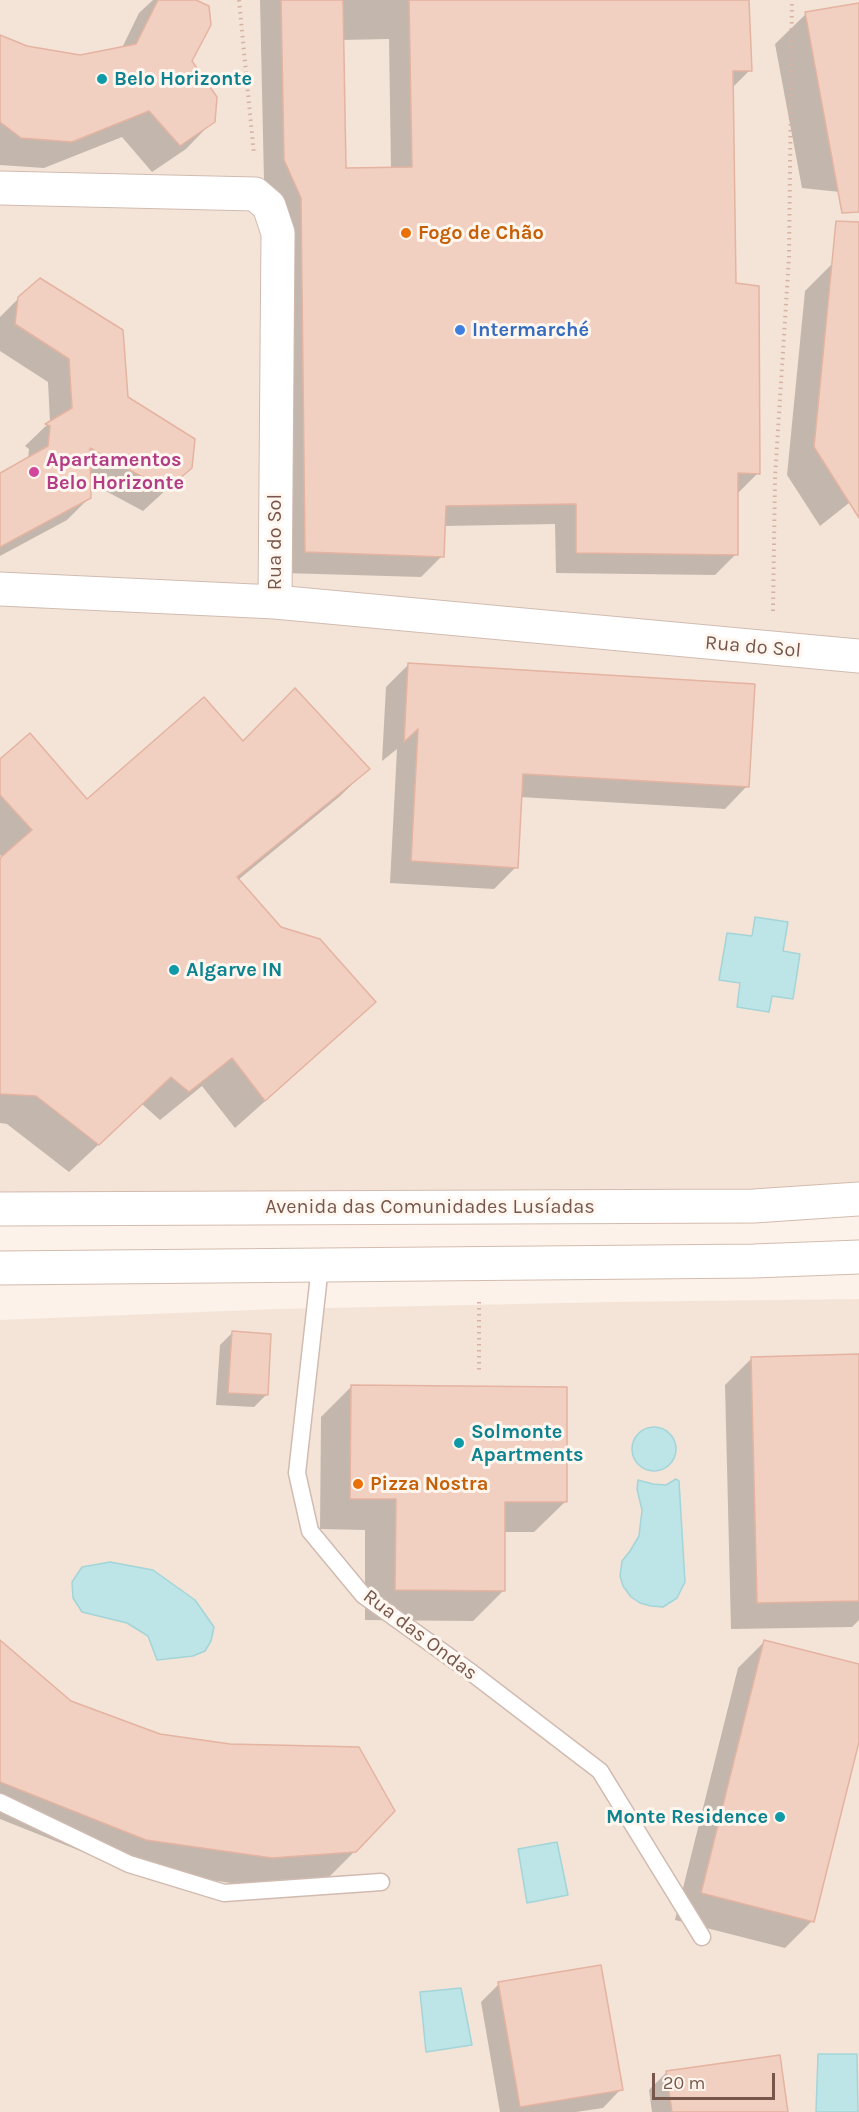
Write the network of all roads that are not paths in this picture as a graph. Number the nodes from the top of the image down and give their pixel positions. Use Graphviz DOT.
graph roads {
  1 [pos="0,188"];
  2 [pos="0,589"];
  3 [pos="275,602"];
  4 [pos="859,656"];
  5 [pos="859,1199"];
  6 [pos="0,1209"];
  7 [pos="859,1257"];
  8 [pos="320,1266"];
  9 [pos="0,1268"];
  10 [pos="0,1802"];
  11 [pos="381,1882"];
  12 [pos="702,1937"];
  1 -- 3 [label="main road, Rua do Sol"];
  2 -- 3 [label="main road"];
  3 -- 4 [label="main road, Rua do Sol"];
  5 -- 6 [label="main road, Avenida das Comunidades Lusíadas"];
  7 -- 8 [label="main road"];
  8 -- 9 [label="main road"];
  8 -- 12 [label="lane, Rua das Ondas"];
  10 -- 11 [label="lane"];
}
